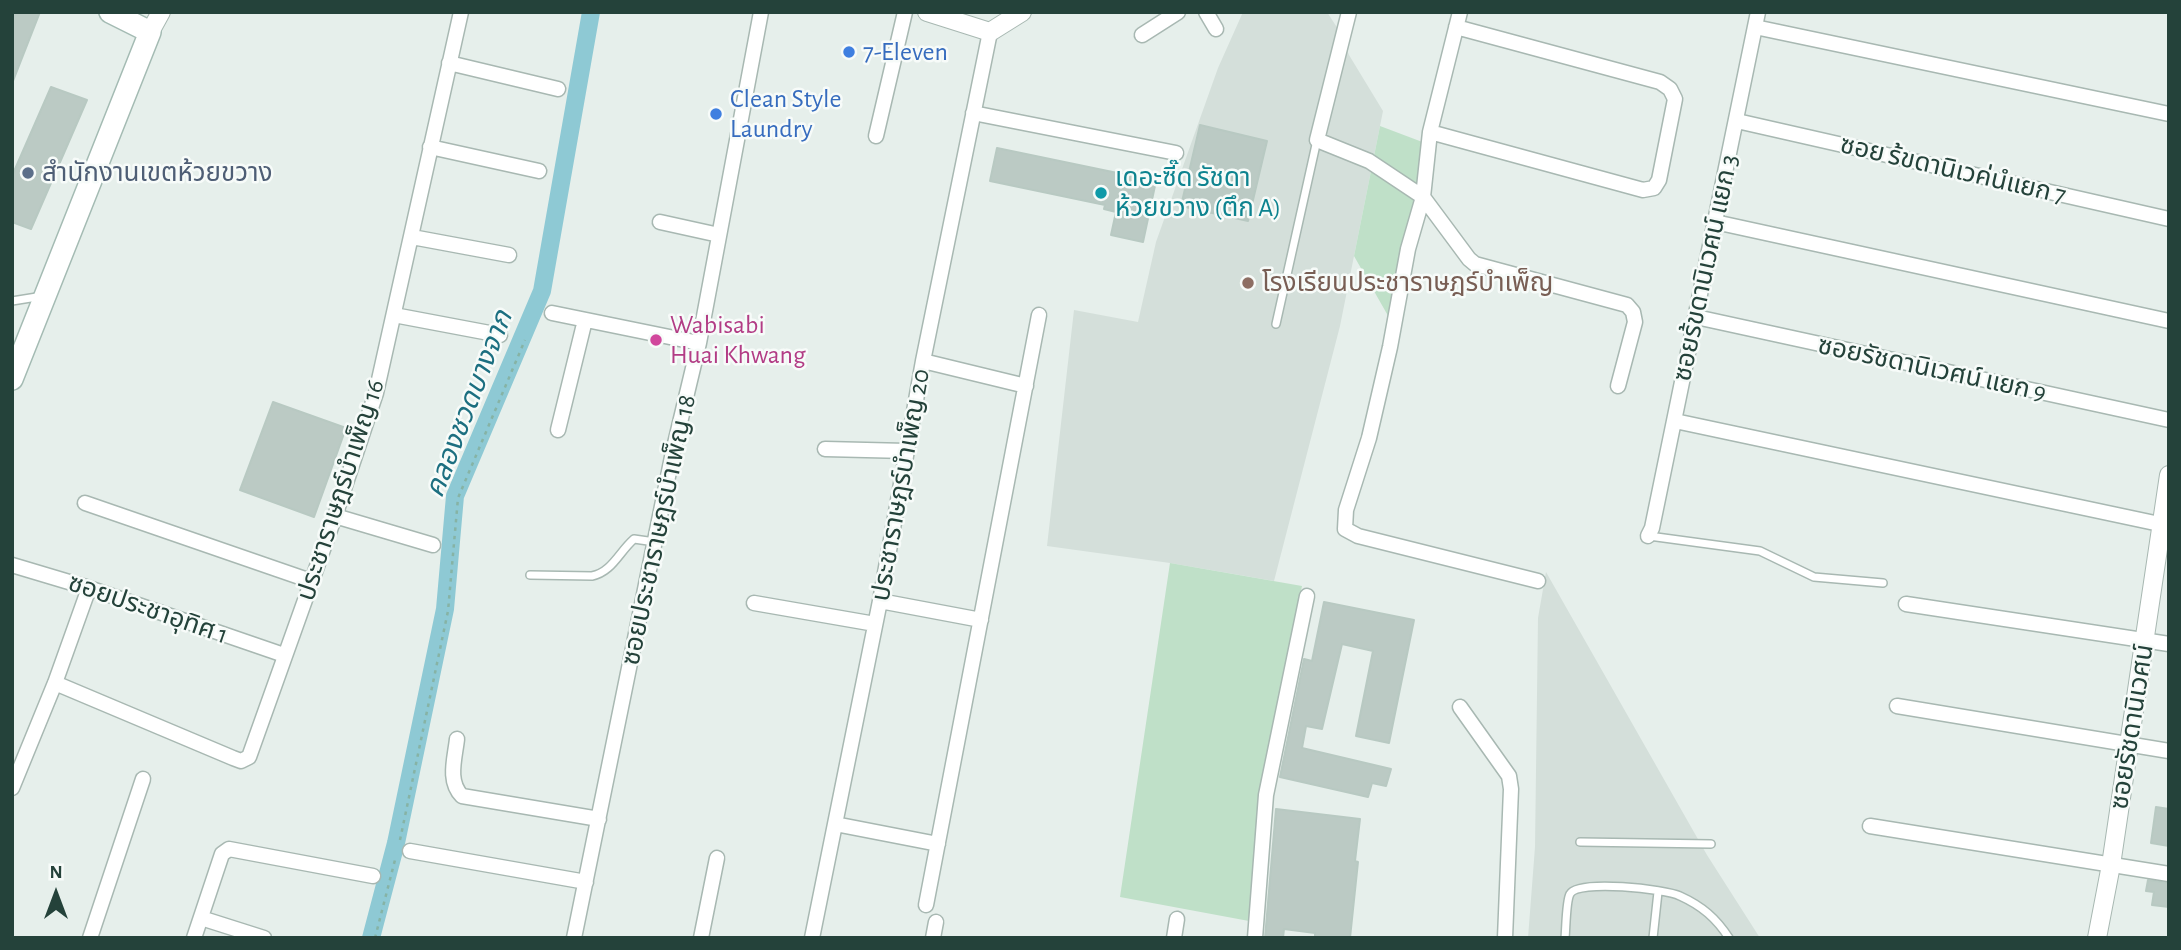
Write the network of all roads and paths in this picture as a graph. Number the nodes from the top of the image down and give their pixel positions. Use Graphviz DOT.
graph roads {
  1 [pos="110,12"];
  2 [pos="160,12"];
  3 [pos="461,12"];
  4 [pos="761,12"];
  5 [pos="905,12"];
  6 [pos="927,12"];
  7 [pos="1178,12"];
  8 [pos="1206,12"];
  9 [pos="1349,12"];
  10 [pos="1460,12"];
  11 [pos="1018,14"];
  12 [pos="1757,20"];
  13 [pos="1456,27"];
  14 [pos="1216,29"];
  15 [pos="150,32"];
  16 [pos="990,32"];
  17 [pos="1142,35"];
  18 [pos="449,63"];
  19 [pos="558,89"];
  20 [pos="974,113"];
  21 [pos="2169,114"];
  22 [pos="1737,121"];
  23 [pos="1430,132"];
  24 [pos="876,136"];
  25 [pos="1317,140"];
  26 [pos="430,147"];
  27 [pos="1176,153"];
  28 [pos="538,171"];
  29 [pos="1423,197"];
  30 [pos="2169,219"];
  31 [pos="660,222"];
  32 [pos="1715,222"];
  33 [pos="719,235"];
  34 [pos="412,237"];
  35 [pos="509,255"];
  36 [pos="46,295"];
  37 [pos="12,301"];
  38 [pos="552,313"];
  39 [pos="394,315"];
  40 [pos="1039,315"];
  41 [pos="1696,317"];
  42 [pos="585,320"];
  43 [pos="2169,321"];
  44 [pos="1276,324"];
  45 [pos="500,335"];
  46 [pos="525,340"];
  47 [pos="699,343"];
  48 [pos="923,361"];
  49 [pos="12,379"];
  50 [pos="1026,386"];
  51 [pos="1618,386"];
  52 [pos="2169,420"];
  53 [pos="1675,421"];
  54 [pos="558,430"];
  55 [pos="825,449"];
  56 [pos="907,451"];
  57 [pos="2169,475"];
  58 [pos="85,503"];
  59 [pos="335,516"];
  60 [pos="2165,526"];
  61 [pos="1651,530"];
  62 [pos="655,542"];
  63 [pos="433,545"];
  64 [pos="12,565"];
  65 [pos="530,575"];
  66 [pos="311,581"];
  67 [pos="1538,581"];
  68 [pos="1883,583"];
  69 [pos="89,588"];
  70 [pos="1307,596"];
  71 [pos="880,601"];
  72 [pos="754,603"];
  73 [pos="1906,604"];
  74 [pos="981,620"];
  75 [pos="875,624"];
  76 [pos="2145,641"];
  77 [pos="2169,644"];
  78 [pos="284,655"];
  79 [pos="55,684"];
  80 [pos="1897,706"];
  81 [pos="1460,707"];
  82 [pos="457,739"];
  83 [pos="2129,745"];
  84 [pos="2169,751"];
  85 [pos="143,779"];
  86 [pos="12,788"];
  87 [pos="599,819"];
  88 [pos="835,824"];
  89 [pos="1870,826"];
  90 [pos="1580,842"];
  91 [pos="938,844"];
  92 [pos="1711,844"];
  93 [pos="410,851"];
  94 [pos="717,858"];
  95 [pos="2111,865"];
  96 [pos="2169,874"];
  97 [pos="373,876"];
  98 [pos="586,882"];
  99 [pos="1658,892"];
  100 [pos="926,905"];
  101 [pos="201,918"];
  102 [pos="1177,919"];
  103 [pos="936,922"];
  104 [pos="90,938"];
  105 [pos="194,938"];
  106 [pos="264,938"];
  107 [pos="375,938"];
  108 [pos="574,938"];
  109 [pos="701,938"];
  110 [pos="812,938"];
  111 [pos="933,938"];
  112 [pos="1174,938"];
  113 [pos="1255,938"];
  114 [pos="1505,938"];
  115 [pos="1565,938"];
  116 [pos="1653,938"];
  117 [pos="1729,938"];
  118 [pos="2097,938"];
  1 -- 15 [label="main road"];
  2 -- 15 [label="street"];
  3 -- 18 [label="street, ประชาราษฎร์บำเพ็ญ 16"];
  4 -- 33 [label="street, ซอยประชาราษฎร์บำเพ็ญ 18"];
  5 -- 24 [label="street"];
  6 -- 16 [label="street"];
  7 -- 17 [label="street"];
  8 -- 14 [label="street"];
  9 -- 25 [label="street"];
  10 -- 13 [label="street"];
  11 -- 16 [label="street"];
  12 -- 21 [label="street"];
  12 -- 22 [label="street, ซอยร้ขดานิเวศน์ แยก 3"];
  13 -- 23 [label="street"];
  13 -- 23 [label="street"];
  15 -- 36 [label="main road"];
  16 -- 20 [label="street, ประชาราษฎร์บำเพ็ญ 20"];
  18 -- 19 [label="street"];
  18 -- 26 [label="street, ประชาราษฎร์บำเพ็ญ 16"];
  20 -- 27 [label="street"];
  20 -- 48 [label="street, ประชาราษฎร์บำเพ็ญ 20"];
  22 -- 30 [label="street, ซอย ร้ขดานิเวค่นํแยก 7"];
  22 -- 32 [label="street, ซอยร้ขดานิเวศน์ แยก 3"];
  23 -- 29 [label="street"];
  25 -- 29 [label="street"];
  25 -- 44 [label="lane"];
  26 -- 28 [label="street"];
  26 -- 34 [label="street, ประชาราษฎร์บำเพ็ญ 16"];
  29 -- 51 [label="street"];
  29 -- 67 [label="street"];
  31 -- 33 [label="street"];
  32 -- 41 [label="street, ซอยร้ขดานิเวศน์ แยก 3"];
  32 -- 43 [label="street"];
  33 -- 47 [label="street, ซอยประชาราษฎร์บำเพ็ญ 18"];
  34 -- 35 [label="street"];
  34 -- 39 [label="street, ประชาราษฎร์บำเพ็ญ 16"];
  36 -- 37 [label="lane"];
  36 -- 49 [label="main road"];
  38 -- 42 [label="street"];
  39 -- 45 [label="street"];
  39 -- 59 [label="street, ประชาราษฎร์บำเพ็ญ 16"];
  40 -- 50 [label="street"];
  41 -- 52 [label="street, ซอยรัชดานิเวศน์ แยก 9"];
  41 -- 53 [label="street, ซอยร้ขดานิเวศน์ แยก 3"];
  42 -- 47 [label="street"];
  42 -- 54 [label="street"];
  46 -- 107 [label="path"];
  47 -- 62 [label="street, ซอยประชาราษฎร์บำเพ็ญ 18"];
  48 -- 50 [label="street"];
  48 -- 56 [label="street, ประชาราษฎร์บำเพ็ญ 20"];
  50 -- 74 [label="street"];
  53 -- 60 [label="street"];
  53 -- 61 [label="street, ซอยร้ขดานิเวศน์ แยก 3"];
  55 -- 56 [label="street"];
  56 -- 71 [label="street, ประชาราษฎร์บำเพ็ญ 20"];
  57 -- 60 [label="street, ซอยรัชดานิเวศน์"];
  58 -- 66 [label="street"];
  59 -- 63 [label="street"];
  59 -- 66 [label="street, ประชาราษฎร์บำเพ็ญ 16"];
  60 -- 76 [label="street, ซอยรัชดานิเวศน์"];
  61 -- 68 [label="lane"];
  62 -- 65 [label="lane"];
  62 -- 87 [label="street, ซอยประชาราษฎร์บำเพ็ญ 18"];
  64 -- 69 [label="street, ซอยประชาอุทิศ 1"];
  66 -- 78 [label="street, ประชาราษฎร์บำเพ็ญ 16"];
  69 -- 78 [label="street, ซอยประชาอุทิศ 1"];
  69 -- 79 [label="street"];
  70 -- 113 [label="street"];
  71 -- 74 [label="street"];
  71 -- 75 [label="street, ประชาราษฎร์บำเพ็ญ 20"];
  72 -- 75 [label="street"];
  73 -- 76 [label="street"];
  74 -- 91 [label="street"];
  75 -- 88 [label="street, ประชาราษฎร์บำเพ็ญ 20"];
  76 -- 77 [label="street"];
  76 -- 83 [label="street, ซอยรัชดานิเวศน์"];
  78 -- 79 [label="street, ประชาราษฎร์บำเพ็ญ 16"];
  79 -- 86 [label="street"];
  80 -- 83 [label="street"];
  81 -- 114 [label="street"];
  82 -- 87 [label="street"];
  83 -- 84 [label="street"];
  83 -- 95 [label="street, ซอยรัชดานิเวศน์"];
  85 -- 104 [label="street"];
  87 -- 98 [label="street, ซอยประชาราษฎร์บำเพ็ญ 18"];
  88 -- 91 [label="street"];
  88 -- 110 [label="street, ประชาราษฎร์บำเพ็ญ 20"];
  89 -- 95 [label="street"];
  90 -- 92 [label="lane"];
  91 -- 100 [label="street"];
  93 -- 98 [label="street"];
  94 -- 109 [label="street"];
  95 -- 96 [label="street"];
  95 -- 118 [label="street, ซอยรัชดานิเวศน์"];
  97 -- 101 [label="street"];
  98 -- 108 [label="street, ซอยประชาราษฎร์บำเพ็ญ 18"];
  99 -- 115 [label="lane"];
  99 -- 116 [label="lane"];
  99 -- 117 [label="lane"];
  101 -- 105 [label="street"];
  101 -- 106 [label="street"];
  102 -- 112 [label="street"];
  103 -- 111 [label="street"];
}
